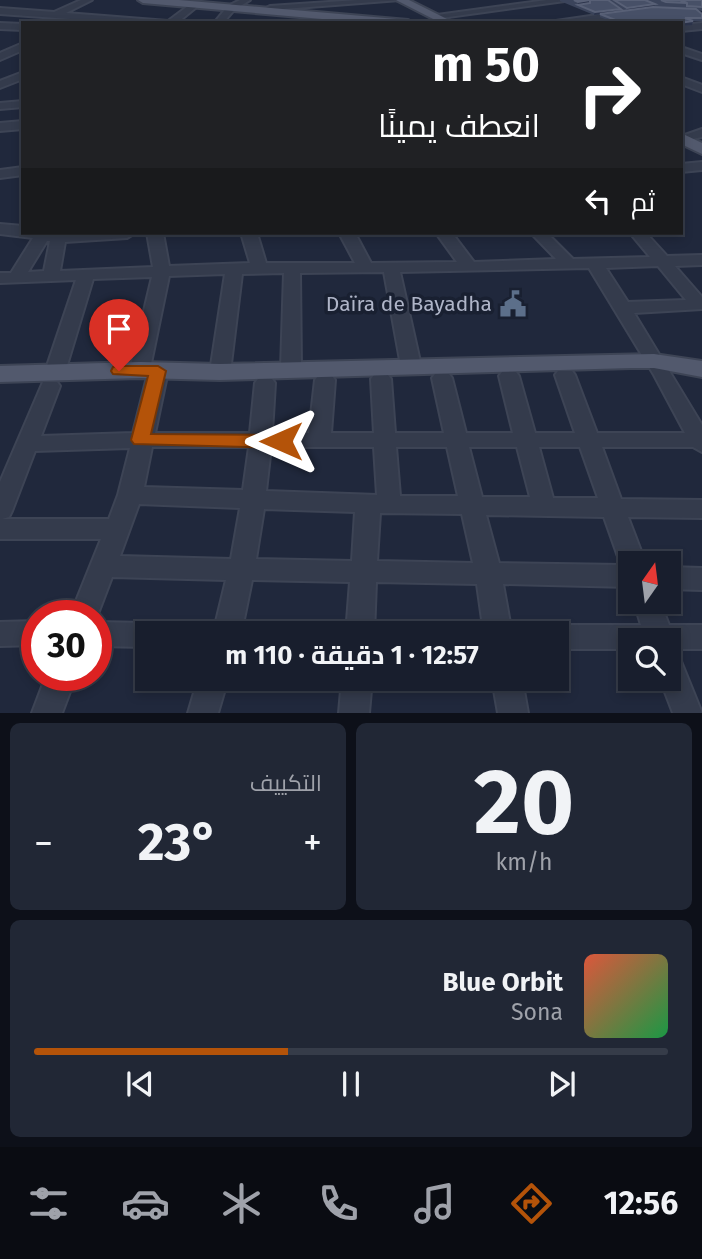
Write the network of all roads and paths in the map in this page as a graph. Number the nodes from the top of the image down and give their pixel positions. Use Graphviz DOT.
graph roads {
  1 [pos="144,0"];
  2 [pos="246,0"];
  3 [pos="281,0"];
  4 [pos="399,0"];
  5 [pos="409,0"];
  6 [pos="560,0"];
  7 [pos="568,0"];
  8 [pos="642,0"];
  9 [pos="63,1"];
  10 [pos="86,1"];
  11 [pos="161,1"];
  12 [pos="0,3"];
  13 [pos="191,3"];
  14 [pos="332,3"];
  15 [pos="613,3"];
  16 [pos="231,8"];
  17 [pos="664,10"];
  18 [pos="676,10"];
  19 [pos="2,13"];
  20 [pos="629,13"];
  21 [pos="269,14"];
  22 [pos="53,15"];
  23 [pos="597,17"];
  24 [pos="311,19"];
  25 [pos="448,20"];
  26 [pos="42,21"];
  27 [pos="112,21"];
  28 [pos="171,21"];
  29 [pos="220,21"];
  30 [pos="358,21"];
  31 [pos="567,21"];
  32 [pos="607,21"];
  33 [pos="0,26"];
  34 [pos="702,26"];
  35 [pos="683,28"];
  36 [pos="21,29"];
  37 [pos="15,42"];
  38 [pos="0,57"];
  39 [pos="0,64"];
  40 [pos="21,67"];
  41 [pos="21,76"];
  42 [pos="684,77"];
  43 [pos="0,86"];
  44 [pos="21,86"];
  45 [pos="702,89"];
  46 [pos="21,104"];
  47 [pos="0,106"];
  48 [pos="21,125"];
  49 [pos="0,127"];
  50 [pos="691,136"];
  51 [pos="702,149"];
  52 [pos="702,166"];
  53 [pos="683,168"];
  54 [pos="21,171"];
  55 [pos="0,174"];
  56 [pos="35,235"];
  57 [pos="82,235"];
  58 [pos="155,235"];
  59 [pos="250,235"];
  60 [pos="348,235"];
  61 [pos="445,235"];
  62 [pos="541,235"];
  63 [pos="640,235"];
  64 [pos="59,236"];
  65 [pos="663,260"];
  66 [pos="702,260"];
  67 [pos="569,264"];
  68 [pos="595,264"];
  69 [pos="469,267"];
  70 [pos="258,268"];
  71 [pos="292,268"];
  72 [pos="365,268"];
  73 [pos="391,268"];
  74 [pos="234,269"];
  75 [pos="162,272"];
  76 [pos="86,275"];
  77 [pos="51,277"];
  78 [pos="5,280"];
  79 [pos="700,304"];
  80 [pos="624,308"];
  81 [pos="411,366"];
  82 [pos="659,368"];
  83 [pos="291,369"];
  84 [pos="702,369"];
  85 [pos="220,372"];
  86 [pos="0,374"];
  87 [pos="565,375"];
  88 [pos="151,376"];
  89 [pos="509,376"];
  90 [pos="442,378"];
  91 [pos="53,379"];
  92 [pos="381,379"];
  93 [pos="325,380"];
  94 [pos="265,383"];
  95 [pos="0,387"];
  96 [pos="524,439"];
  97 [pos="588,439"];
  98 [pos="141,440"];
  99 [pos="456,440"];
  100 [pos="319,441"];
  101 [pos="386,441"];
  102 [pos="701,441"];
  103 [pos="261,442"];
  104 [pos="27,444"];
  105 [pos="130,495"];
  106 [pos="254,499"];
  107 [pos="378,504"];
  108 [pos="470,505"];
  109 [pos="544,507"];
  110 [pos="611,508"];
  111 [pos="702,509"];
  112 [pos="0,511"];
  113 [pos="119,528"];
  114 [pos="0,529"];
  115 [pos="628,551"];
  116 [pos="104,566"];
  117 [pos="365,570"];
  118 [pos="241,571"];
  119 [pos="488,573"];
  120 [pos="618,576"];
  121 [pos="681,578"];
  122 [pos="702,579"];
  123 [pos="91,600"];
  124 [pos="230,621"];
  125 [pos="361,621"];
  126 [pos="496,621"];
  127 [pos="0,634"];
  128 [pos="21,634"];
  129 [pos="112,634"];
  130 [pos="135,635"];
  131 [pos="702,637"];
  132 [pos="569,638"];
  133 [pos="681,642"];
  134 [pos="618,643"];
  135 [pos="55,691"];
  136 [pos="209,691"];
  137 [pos="356,691"];
  138 [pos="509,691"];
  139 [pos="679,691"];
  140 [pos="47,713"];
  141 [pos="203,713"];
  142 [pos="354,713"];
  143 [pos="513,713"];
  144 [pos="688,713"];
  1 -- 11 [label="main road"];
  2 -- 16 [label="street"];
  3 -- 21 [label="street"];
  4 -- 14 [label="street"];
  4 -- 25 [label="main road"];
  5 -- 25 [label="main road"];
  6 -- 7 [label="street"];
  6 -- 23 [label="street"];
  6 -- 25 [label="street"];
  8 -- 17 [label="street"];
  9 -- 10 [label="street"];
  10 -- 22 [label="street"];
  11 -- 13 [label="main road"];
  12 -- 19 [label="street"];
  13 -- 16 [label="main road"];
  13 -- 28 [label="street"];
  14 -- 21 [label="street"];
  14 -- 30 [label="street"];
  15 -- 20 [label="street"];
  16 -- 21 [label="main road"];
  16 -- 29 [label="street"];
  17 -- 18 [label="street"];
  17 -- 20 [label="street"];
  19 -- 22 [label="street"];
  20 -- 23 [label="street"];
  21 -- 24 [label="main road"];
  22 -- 26 [label="street"];
  22 -- 27 [label="street"];
  23 -- 31 [label="street"];
  23 -- 32 [label="street"];
  24 -- 30 [label="main road"];
  33 -- 36 [label="street"];
  34 -- 35 [label="street"];
  37 -- 38 [label="street"];
  39 -- 40 [label="street"];
  41 -- 43 [label="street"];
  42 -- 45 [label="street"];
  43 -- 44 [label="street"];
  46 -- 47 [label="street"];
  48 -- 49 [label="street"];
  50 -- 51 [label="main road"];
  52 -- 53 [label="street"];
  54 -- 55 [label="street"];
  56 -- 78 [label="street"];
  57 -- 64 [label="street"];
  58 -- 75 [label="street"];
  59 -- 70 [label="street"];
  60 -- 72 [label="street"];
  61 -- 69 [label="street"];
  62 -- 67 [label="street"];
  63 -- 65 [label="street"];
  64 -- 77 [label="street"];
  65 -- 66 [label="street"];
  65 -- 68 [label="street"];
  65 -- 79 [label="street"];
  67 -- 68 [label="street"];
  67 -- 69 [label="street"];
  68 -- 80 [label="street"];
  69 -- 73 [label="street"];
  70 -- 71 [label="street"];
  70 -- 74 [label="street"];
  71 -- 72 [label="street"];
  71 -- 83 [label="street"];
  72 -- 73 [label="street"];
  73 -- 81 [label="street"];
  74 -- 75 [label="street"];
  74 -- 85 [label="street"];
  75 -- 76 [label="street"];
  75 -- 88 [label="street"];
  76 -- 77 [label="street"];
  76 -- 91 [label="street"];
  77 -- 78 [label="street"];
  79 -- 80 [label="street"];
  80 -- 82 [label="street"];
  81 -- 82 [label="main road"];
  81 -- 83 [label="main road"];
  82 -- 84 [label="main road"];
  82 -- 87 [label="main road"];
  82 -- 102 [label="street"];
  83 -- 85 [label="main road"];
  85 -- 88 [label="main road"];
  86 -- 91 [label="main road"];
  87 -- 89 [label="main road"];
  87 -- 97 [label="street"];
  88 -- 91 [label="main road"];
  88 -- 94 [label="main road"];
  88 -- 98 [label="street"];
  89 -- 90 [label="main road"];
  89 -- 96 [label="street"];
  90 -- 92 [label="main road"];
  90 -- 99 [label="street"];
  91 -- 95 [label="main road"];
  91 -- 104 [label="street"];
  92 -- 93 [label="main road"];
  92 -- 101 [label="street"];
  93 -- 94 [label="main road"];
  93 -- 100 [label="street"];
  94 -- 103 [label="street"];
  96 -- 97 [label="street"];
  96 -- 99 [label="street"];
  96 -- 109 [label="street"];
  97 -- 102 [label="street"];
  97 -- 110 [label="street"];
  98 -- 103 [label="street"];
  98 -- 104 [label="street"];
  98 -- 105 [label="street"];
  99 -- 101 [label="street"];
  99 -- 108 [label="street"];
  100 -- 101 [label="street"];
  100 -- 103 [label="street"];
  101 -- 107 [label="street"];
  103 -- 106 [label="street"];
  104 -- 112 [label="street"];
  105 -- 106 [label="street"];
  105 -- 113 [label="street"];
  106 -- 107 [label="street"];
  106 -- 118 [label="street"];
  107 -- 108 [label="street"];
  107 -- 117 [label="street"];
  108 -- 109 [label="street"];
  108 -- 119 [label="street"];
  109 -- 110 [label="street"];
  110 -- 111 [label="street"];
  110 -- 115 [label="street"];
  113 -- 114 [label="street"];
  113 -- 116 [label="street"];
  116 -- 118 [label="street"];
  116 -- 123 [label="street"];
  117 -- 118 [label="street"];
  117 -- 119 [label="street"];
  117 -- 125 [label="street"];
  118 -- 124 [label="street"];
  119 -- 120 [label="street"];
  119 -- 126 [label="street"];
  121 -- 122 [label="street"];
  127 -- 128 [label="street"];
  129 -- 130 [label="street"];
  131 -- 133 [label="street"];
  132 -- 134 [label="street"];
  135 -- 140 [label="street"];
  136 -- 141 [label="street"];
  137 -- 142 [label="street"];
  138 -- 143 [label="street"];
  139 -- 144 [label="street"];
}
